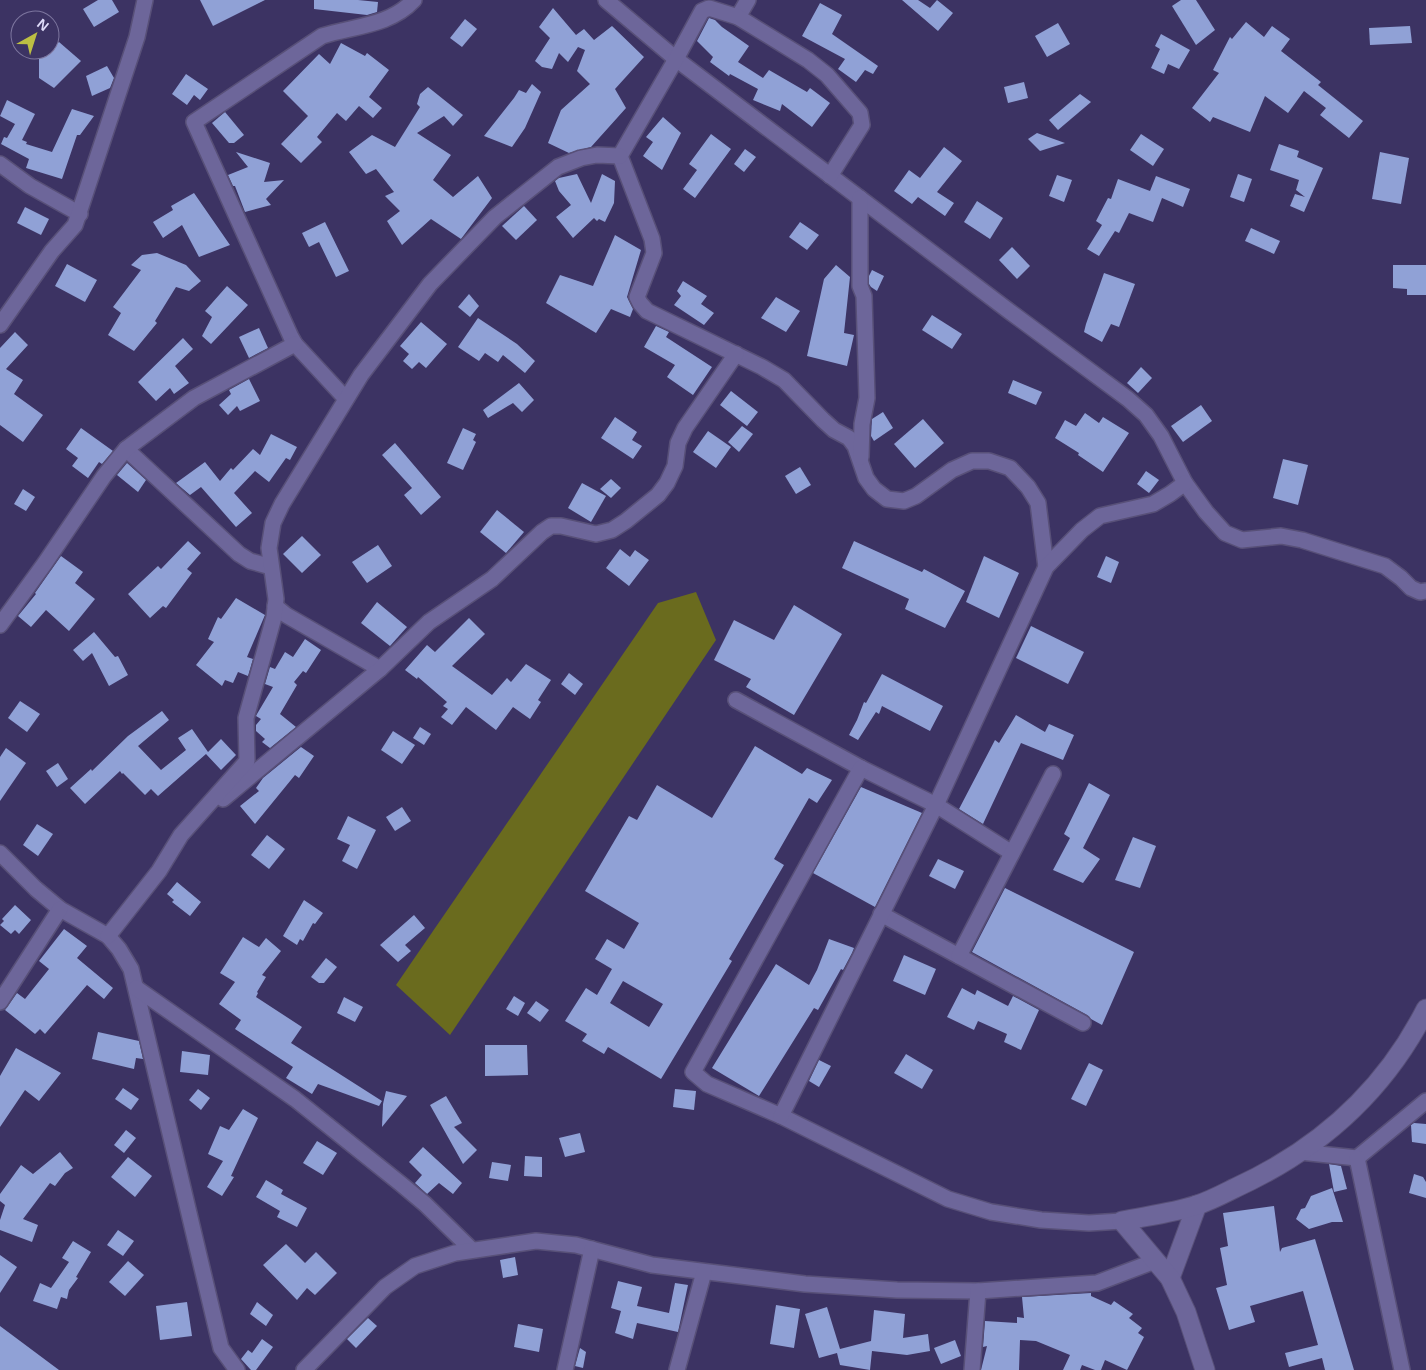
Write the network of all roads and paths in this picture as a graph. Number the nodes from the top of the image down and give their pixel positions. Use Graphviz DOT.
graph roads {
  1 [pos="145,0"];
  2 [pos="414,0"];
  3 [pos="606,0"];
  4 [pos="748,0"];
  5 [pos="738,17"];
  6 [pos="676,59"];
  7 [pos="620,156"];
  8 [pos="0,164"];
  9 [pos="830,176"];
  10 [pos="860,198"];
  11 [pos="80,214"];
  12 [pos="0,325"];
  13 [pos="295,344"];
  14 [pos="736,354"];
  15 [pos="346,399"];
  16 [pos="126,449"];
  17 [pos="861,464"];
  18 [pos="1185,483"];
  19 [pos="271,567"];
  20 [pos="1046,567"];
  21 [pos="1426,591"];
  22 [pos="275,606"];
  23 [pos="0,625"];
  24 [pos="380,668"];
  25 [pos="736,700"];
  26 [pos="861,768"];
  27 [pos="1053,774"];
  28 [pos="936,805"];
  29 [pos="181,835"];
  30 [pos="0,853"];
  31 [pos="1012,853"];
  32 [pos="60,909"];
  33 [pos="881,914"];
  34 [pos="108,936"];
  35 [pos="959,956"];
  36 [pos="136,988"];
  37 [pos="0,1002"];
  38 [pos="1426,1010"];
  39 [pos="1083,1023"];
  40 [pos="1426,1101"];
  41 [pos="781,1116"];
  42 [pos="1300,1152"];
  43 [pos="1357,1158"];
  44 [pos="1197,1205"];
  45 [pos="1122,1221"];
  46 [pos="472,1250"];
  47 [pos="592,1250"];
  48 [pos="1155,1261"];
  49 [pos="704,1272"];
  50 [pos="1170,1278"];
  51 [pos="978,1291"];
  52 [pos="237,1370"];
  53 [pos="304,1370"];
  54 [pos="565,1370"];
  55 [pos="678,1370"];
  56 [pos="972,1370"];
  57 [pos="1205,1370"];
  58 [pos="1402,1370"];
  1 -- 11 [label="street"];
  2 -- 13 [label="street"];
  3 -- 6 [label="street"];
  4 -- 5 [label="street"];
  5 -- 6 [label="street"];
  5 -- 9 [label="street"];
  6 -- 7 [label="street"];
  6 -- 9 [label="street"];
  7 -- 14 [label="street"];
  7 -- 15 [label="street"];
  8 -- 11 [label="street"];
  9 -- 10 [label="street"];
  10 -- 17 [label="street"];
  10 -- 18 [label="street"];
  11 -- 12 [label="street"];
  13 -- 15 [label="street"];
  13 -- 16 [label="street"];
  14 -- 17 [label="street"];
  14 -- 24 [label="street"];
  15 -- 19 [label="street"];
  16 -- 19 [label="street"];
  16 -- 23 [label="street"];
  17 -- 20 [label="street"];
  18 -- 20 [label="street"];
  18 -- 21 [label="street"];
  19 -- 22 [label="street"];
  20 -- 28 [label="street"];
  22 -- 24 [label="street"];
  22 -- 29 [label="street"];
  24 -- 29 [label="street"];
  25 -- 26 [label="street"];
  26 -- 28 [label="street"];
  26 -- 41 [label="street"];
  27 -- 31 [label="street"];
  28 -- 31 [label="street"];
  28 -- 33 [label="street"];
  29 -- 34 [label="street"];
  30 -- 32 [label="street"];
  31 -- 35 [label="street"];
  32 -- 34 [label="street"];
  32 -- 37 [label="street"];
  33 -- 35 [label="street"];
  33 -- 41 [label="street"];
  34 -- 36 [label="street"];
  35 -- 39 [label="street"];
  36 -- 46 [label="street"];
  36 -- 52 [label="street"];
  38 -- 42 [label="street"];
  40 -- 43 [label="street"];
  41 -- 45 [label="street"];
  42 -- 43 [label="street"];
  42 -- 44 [label="street"];
  43 -- 58 [label="street"];
  44 -- 45 [label="street"];
  44 -- 50 [label="street"];
  45 -- 48 [label="street"];
  46 -- 47 [label="street"];
  46 -- 53 [label="street"];
  47 -- 49 [label="street"];
  47 -- 54 [label="street"];
  48 -- 50 [label="street"];
  48 -- 51 [label="street"];
  49 -- 51 [label="street"];
  49 -- 55 [label="street"];
  50 -- 57 [label="street"];
  51 -- 56 [label="street"];
}
